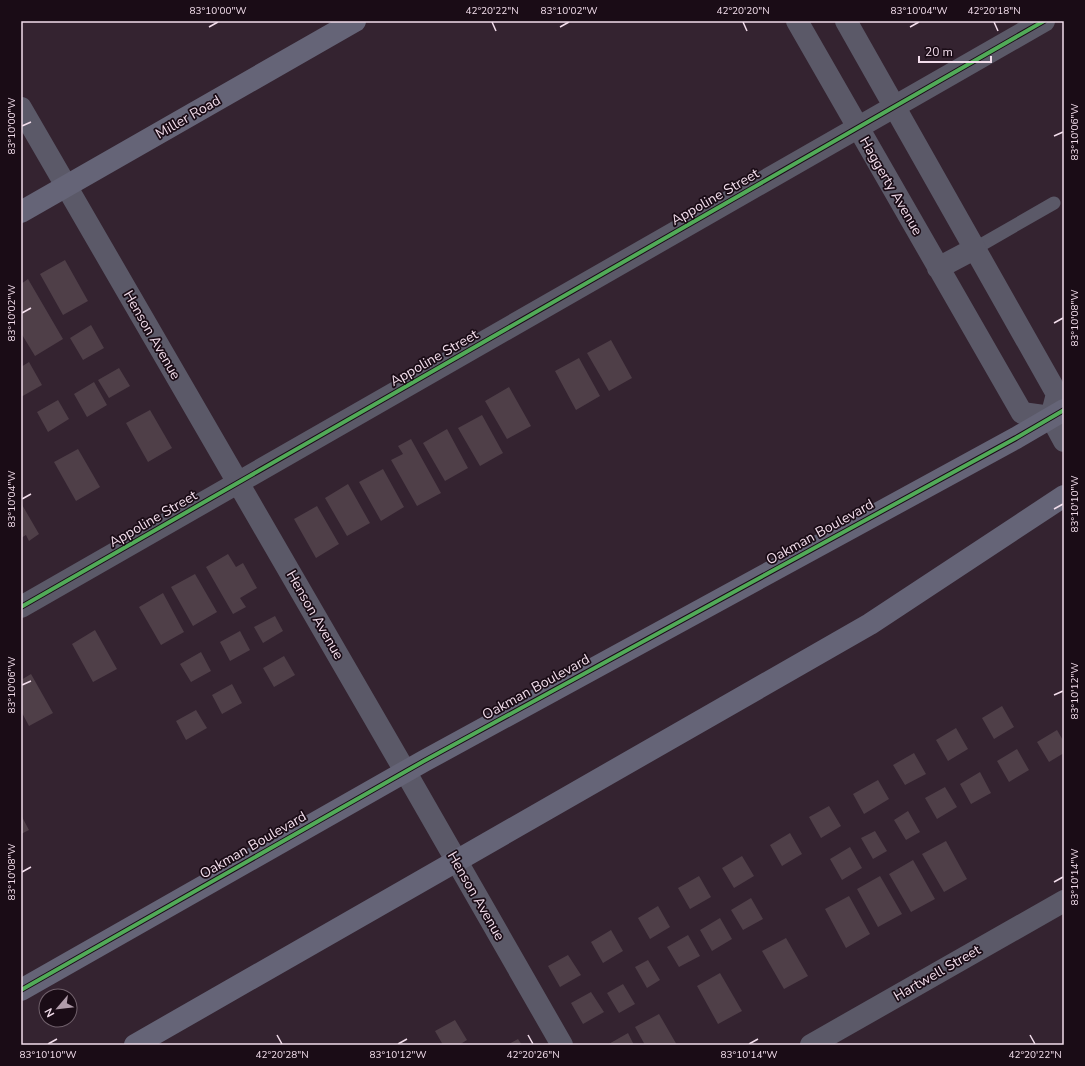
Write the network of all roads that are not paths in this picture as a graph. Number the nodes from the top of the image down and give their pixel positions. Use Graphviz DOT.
graph roads {
  1 [pos="355,21"];
  2 [pos="797,21"];
  3 [pos="846,21"];
  4 [pos="1044,21"];
  5 [pos="894,107"];
  6 [pos="21,108"];
  7 [pos="857,128"];
  8 [pos="67,186"];
  9 [pos="1054,203"];
  10 [pos="21,212"];
  11 [pos="974,249"];
  12 [pos="938,268"];
  13 [pos="1057,413"];
  14 [pos="1064,441"];
  15 [pos="238,483"];
  16 [pos="1064,496"];
  17 [pos="21,607"];
  18 [pos="405,771"];
  19 [pos="456,861"];
  20 [pos="1064,901"];
  21 [pos="21,990"];
  22 [pos="135,1045"];
  23 [pos="562,1045"];
  24 [pos="810,1045"];
  1 -- 8 [label="street, Miller Road"];
  2 -- 7 [label="street, Haggerty Avenue"];
  3 -- 5 [label="street"];
  4 -- 5 [label="street, Appoline Street"];
  5 -- 7 [label="street, Appoline Street"];
  5 -- 11 [label="street"];
  6 -- 8 [label="street, Henson Avenue"];
  7 -- 12 [label="street, Haggerty Avenue"];
  7 -- 15 [label="street, Appoline Street"];
  8 -- 10 [label="street, Miller Road"];
  8 -- 15 [label="street, Henson Avenue"];
  9 -- 11 [label="lane"];
  11 -- 12 [label="street"];
  11 -- 13 [label="street"];
  12 -- 13 [label="street, Haggerty Avenue"];
  13 -- 14 [label="street"];
  13 -- 18 [label="street, Oakman Boulevard"];
  15 -- 17 [label="street, Appoline Street"];
  15 -- 18 [label="street, Henson Avenue"];
  16 -- 19 [label="street"];
  18 -- 19 [label="street, Henson Avenue"];
  18 -- 21 [label="street, Oakman Boulevard"];
  19 -- 22 [label="street"];
  19 -- 23 [label="street, Henson Avenue"];
  20 -- 24 [label="street, Hartwell Street"];
}
